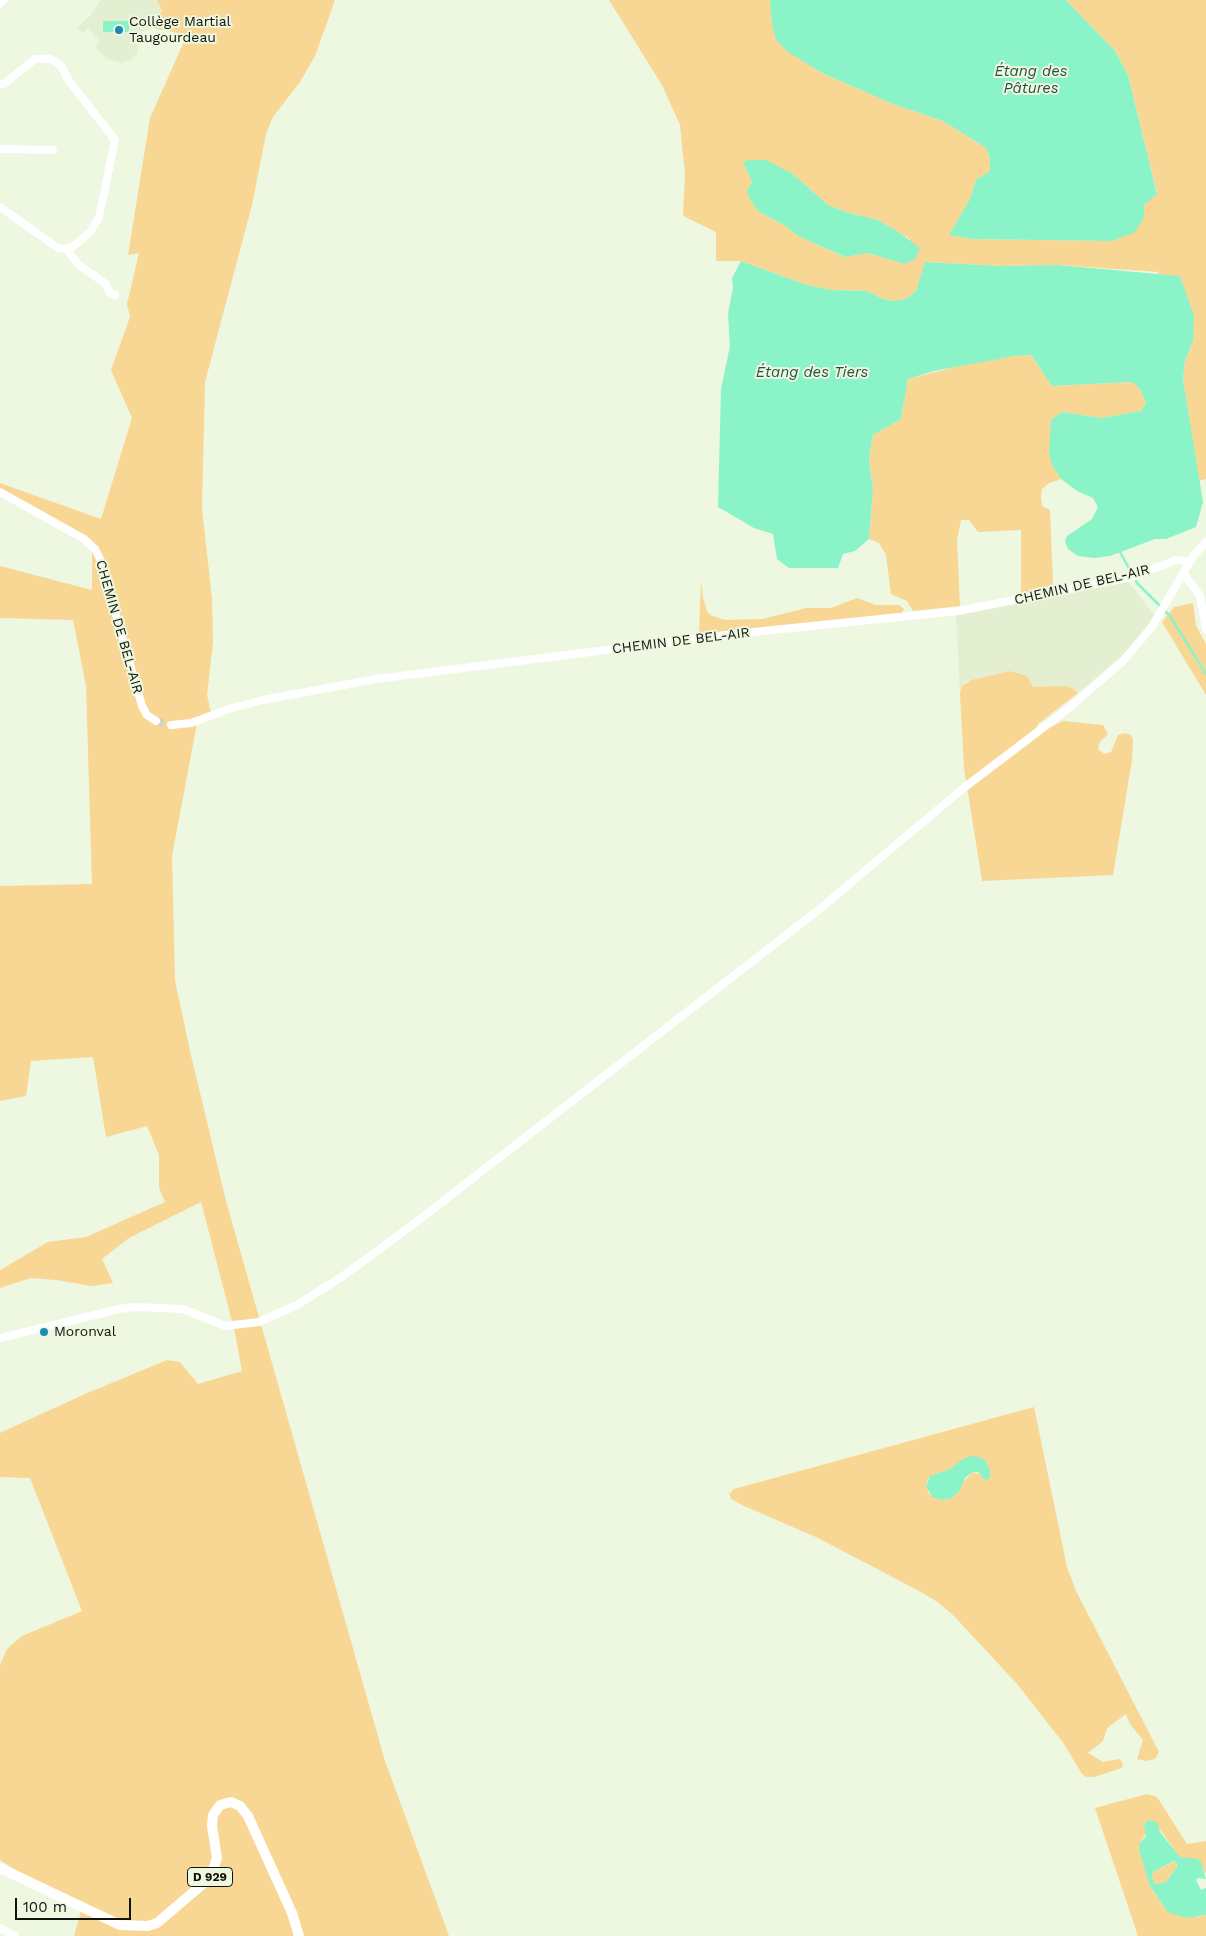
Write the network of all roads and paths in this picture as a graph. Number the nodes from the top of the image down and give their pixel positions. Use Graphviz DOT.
graph roads {
  1 [pos="4,0"];
  2 [pos="0,4"];
  3 [pos="0,84"];
  4 [pos="0,149"];
  5 [pos="53,150"];
  6 [pos="0,207"];
  7 [pos="66,249"];
  8 [pos="115,295"];
  9 [pos="0,492"];
  10 [pos="1206,542"];
  11 [pos="1206,546"];
  12 [pos="1190,562"];
  13 [pos="1184,574"];
  14 [pos="1206,629"];
  15 [pos="156,721"];
  16 [pos="171,725"];
  17 [pos="0,1338"];
  18 [pos="0,1868"];
  19 [pos="0,1928"];
  20 [pos="16,1935"];
  21 [pos="299,1936"];
  1 -- 2 [label="street"];
  3 -- 7 [label="street"];
  4 -- 5 [label="street"];
  6 -- 7 [label="street"];
  7 -- 8 [label="street"];
  9 -- 15 [label="street, CHEMIN DE BEL-AIR"];
  10 -- 12 [label="street"];
  11 -- 12 [label="street"];
  12 -- 13 [label="street"];
  12 -- 16 [label="street, CHEMIN DE BEL-AIR"];
  13 -- 14 [label="street"];
  13 -- 17 [label="street"];
  18 -- 21 [label="main road, D 929"];
  19 -- 20 [label="street"];
}
